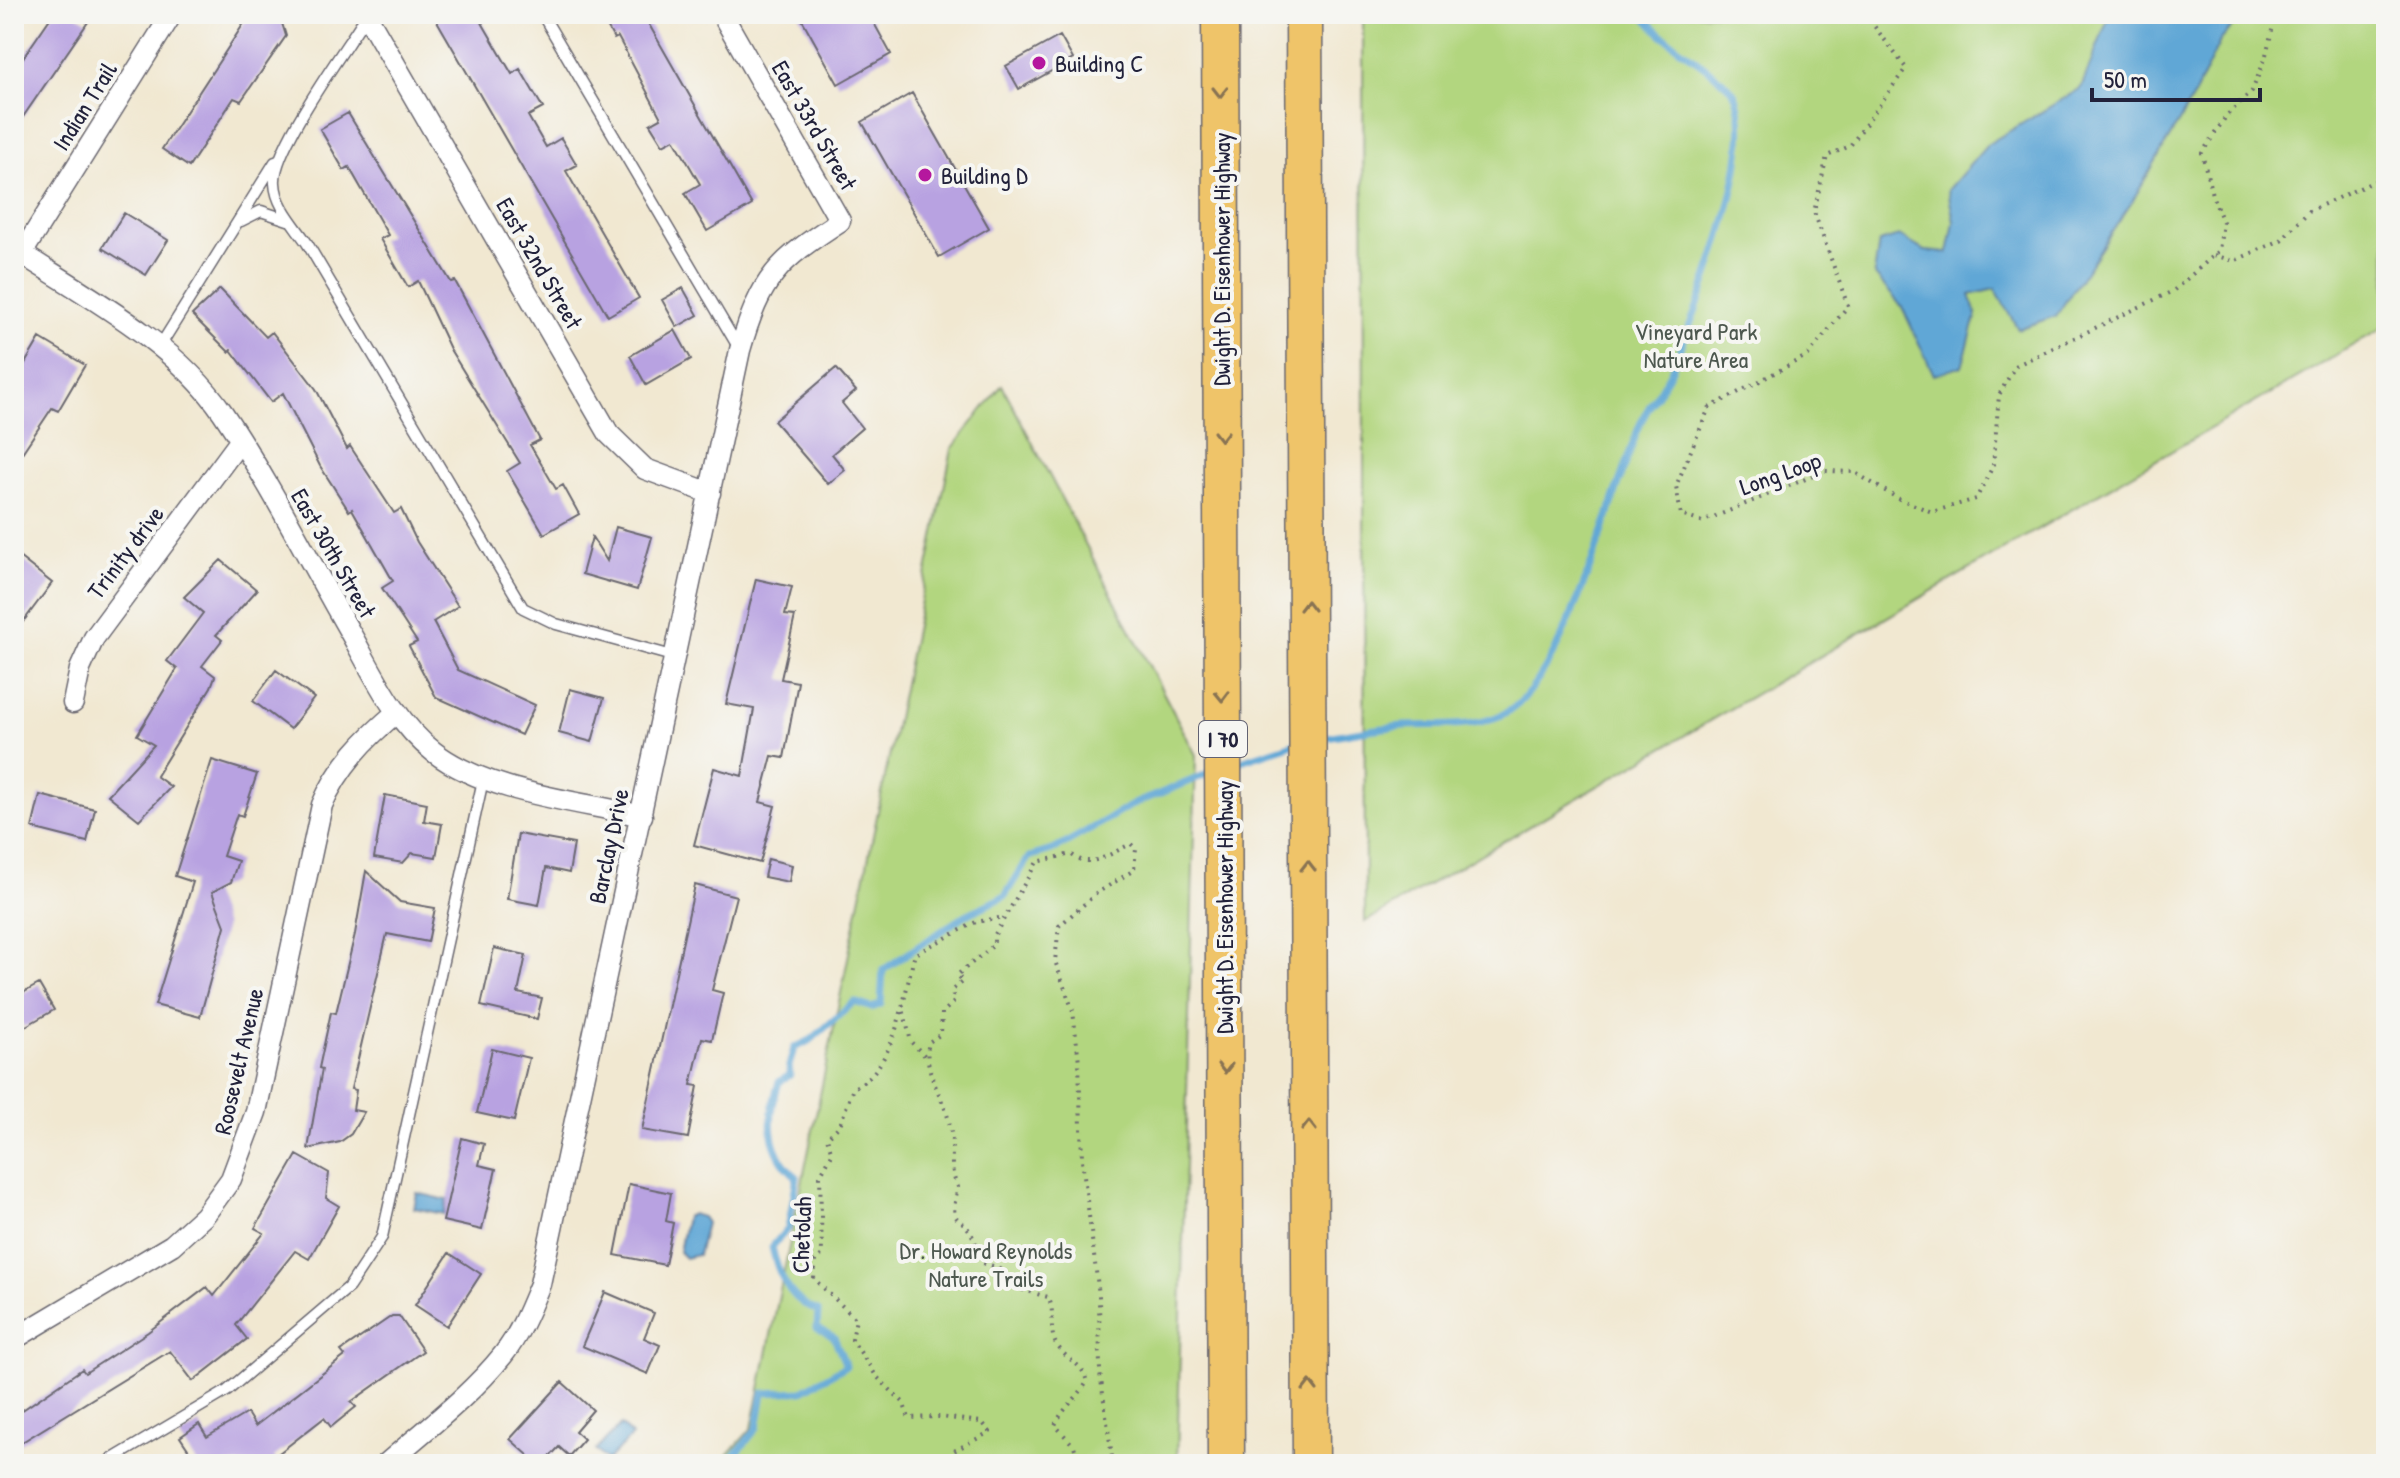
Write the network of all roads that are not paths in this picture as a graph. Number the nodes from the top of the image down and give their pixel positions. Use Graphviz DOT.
graph roads {
  1 [pos="172,14"];
  2 [pos="367,14"];
  3 [pos="542,14"];
  4 [pos="722,14"];
  5 [pos="1220,14"];
  6 [pos="1304,14"];
  7 [pos="282,150"];
  8 [pos="840,221"];
  9 [pos="235,225"];
  10 [pos="307,243"];
  11 [pos="17,256"];
  12 [pos="160,346"];
  13 [pos="740,350"];
  14 [pos="240,441"];
  15 [pos="710,493"];
  16 [pos="676,657"];
  17 [pos="73,703"];
  18 [pos="397,712"];
  19 [pos="483,780"];
  20 [pos="642,816"];
  21 [pos="14,1339"];
  22 [pos="104,1464"];
  23 [pos="386,1464"];
  24 [pos="1226,1464"];
  25 [pos="1311,1464"];
  1 -- 11 [label="street, Indian Trail"];
  2 -- 7 [label="lane"];
  2 -- 15 [label="street, East 32nd Street"];
  3 -- 13 [label="lane"];
  4 -- 8 [label="street, East 33rd Street"];
  5 -- 24 [label="highway, Dwight D. Eisenhower Highway / I 70, one-way"];
  25 -- 6 [label="highway, one-way"];
  7 -- 9 [label="lane"];
  7 -- 10 [label="lane"];
  8 -- 13 [label="street, Barclay Drive"];
  9 -- 10 [label="lane"];
  9 -- 12 [label="lane"];
  10 -- 16 [label="lane"];
  11 -- 12 [label="street, East 30th Street"];
  12 -- 14 [label="street, East 30th Street"];
  13 -- 15 [label="street, Barclay Drive"];
  14 -- 17 [label="street, Trinity drive"];
  14 -- 18 [label="street, East 30th Street"];
  15 -- 16 [label="street, Barclay Drive"];
  16 -- 20 [label="street, Barclay Drive"];
  18 -- 19 [label="street, East 30th Street"];
  18 -- 21 [label="street, Roosevelt Avenue"];
  19 -- 20 [label="street, East 30th Street"];
  19 -- 22 [label="lane"];
  20 -- 23 [label="street, Barclay Drive"];
}
